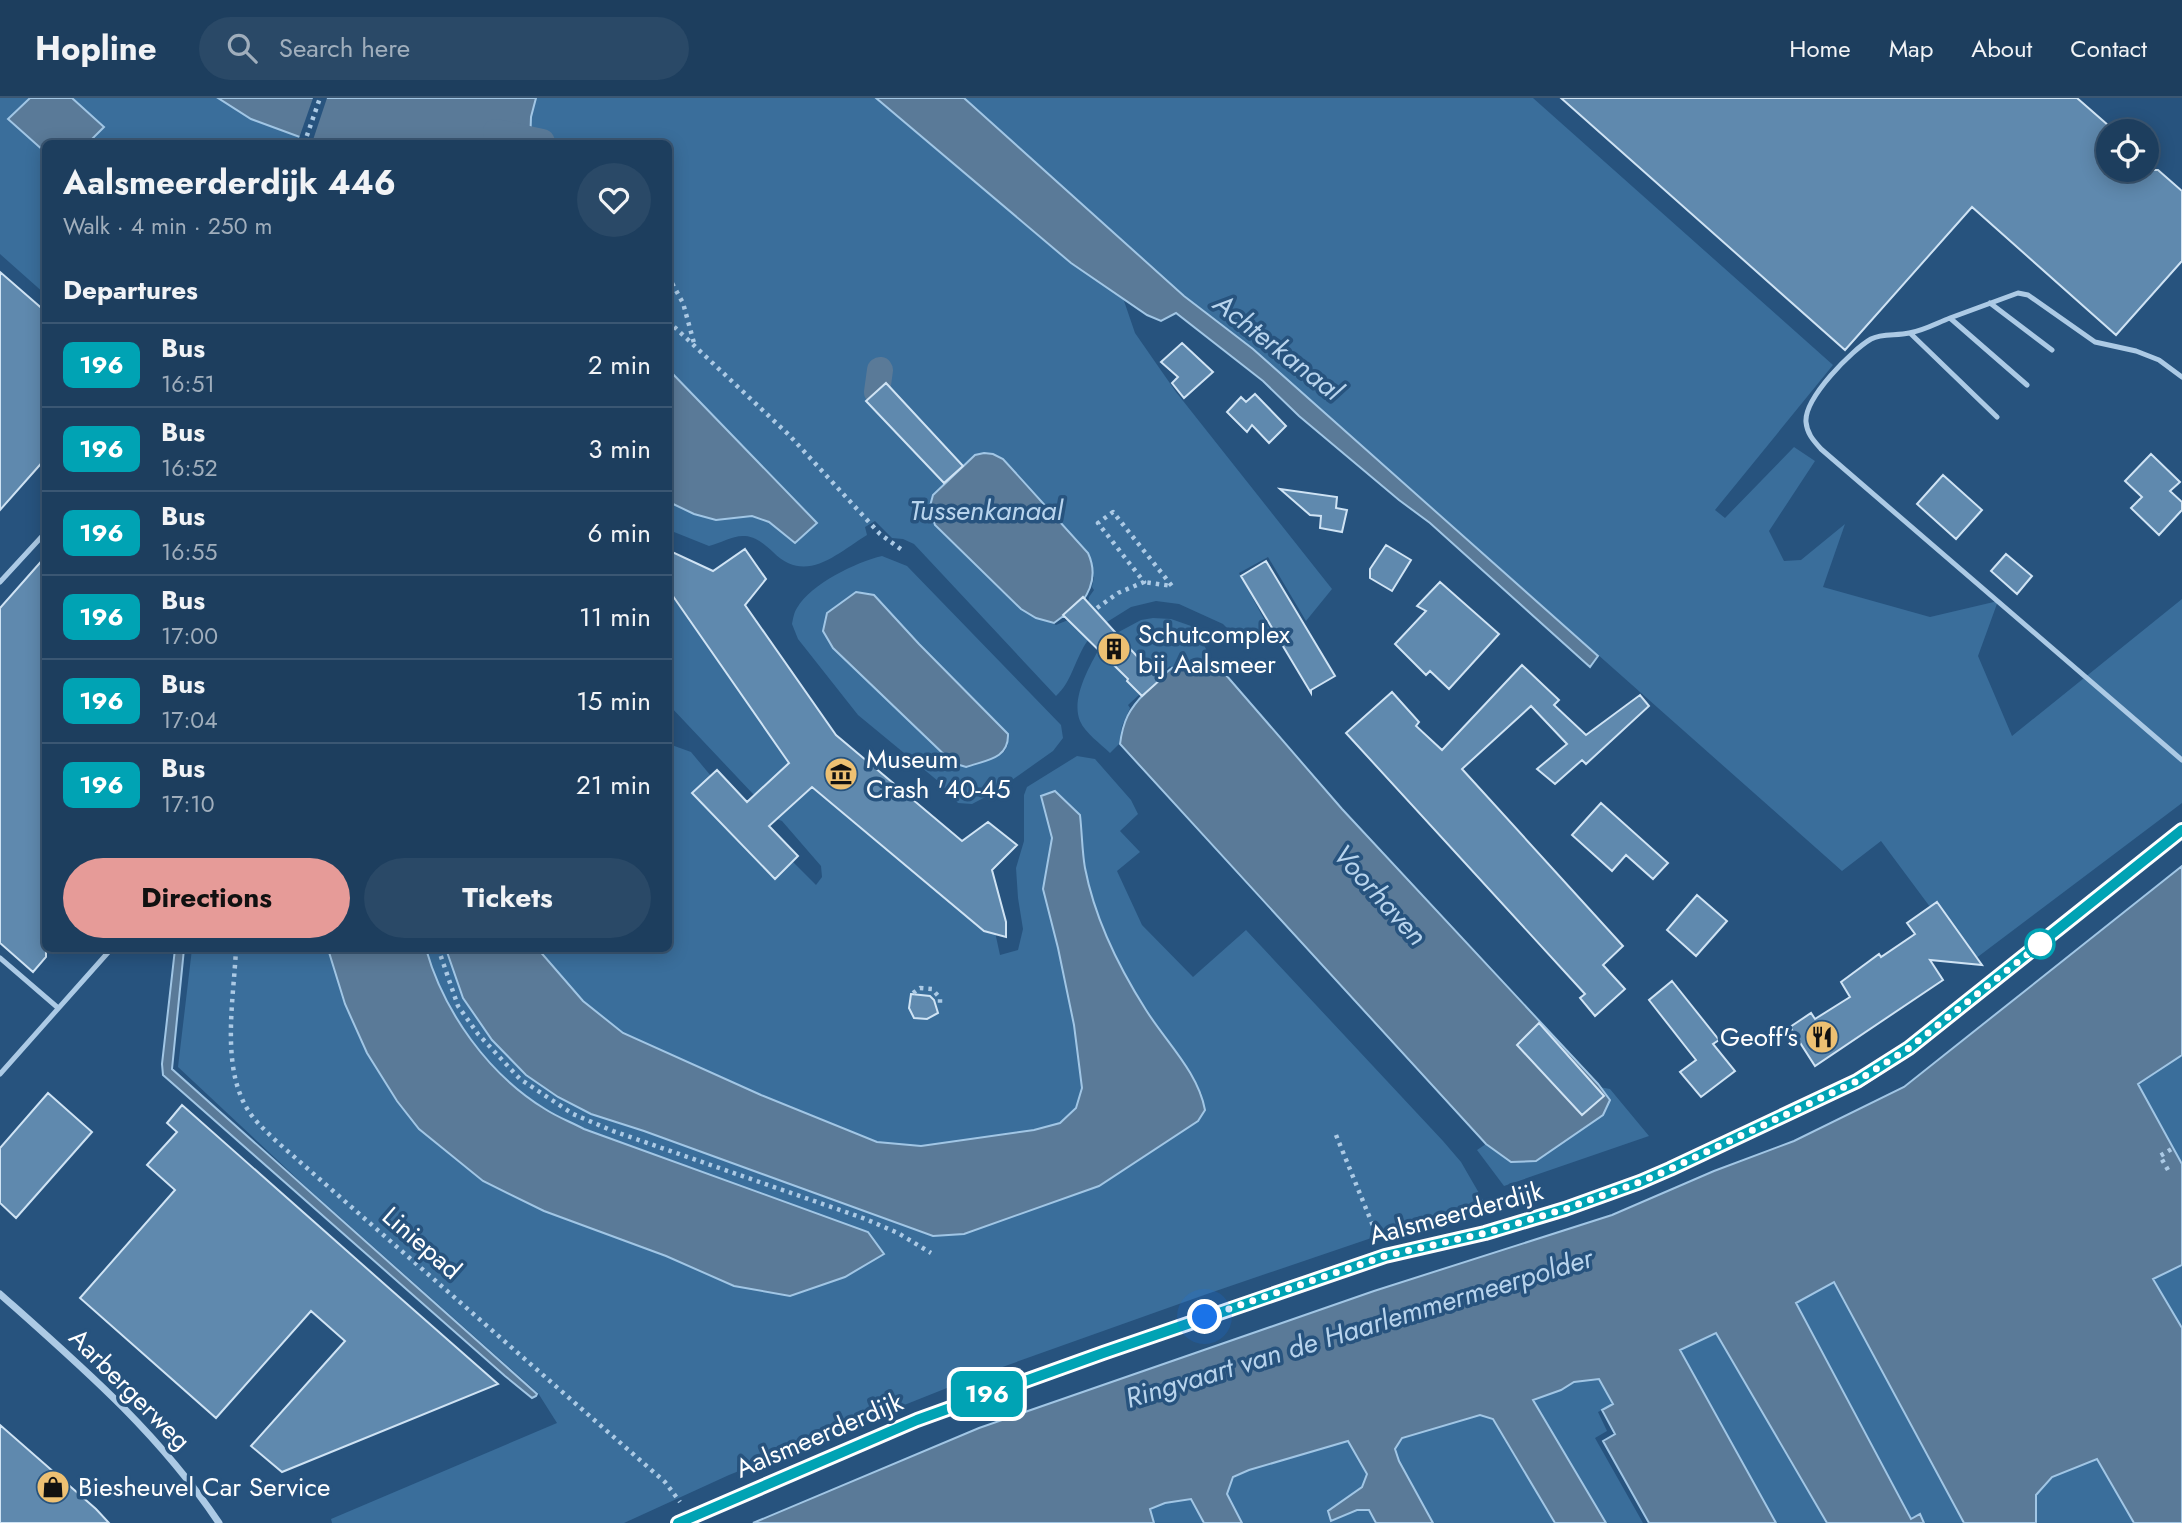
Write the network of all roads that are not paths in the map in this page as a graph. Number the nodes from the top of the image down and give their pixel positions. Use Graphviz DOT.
graph roads {
  1 [pos="1990,303"];
  2 [pos="1950,318"];
  3 [pos="1910,333"];
  4 [pos="2052,349"];
  5 [pos="2182,377"];
  6 [pos="2027,385"];
  7 [pos="1997,417"];
  8 [pos="42,536"];
  9 [pos="0,582"];
  10 [pos="2182,760"];
  11 [pos="2182,830"];
  12 [pos="108,952"];
  13 [pos="0,958"];
  14 [pos="57,1007"];
  15 [pos="0,1074"];
  16 [pos="0,1294"];
  17 [pos="683,1521"];
  18 [pos="219,1523"];
  1 -- 2 [label="lane"];
  1 -- 4 [label="lane"];
  1 -- 5 [label="lane"];
  2 -- 3 [label="lane"];
  2 -- 6 [label="lane"];
  3 -- 7 [label="lane"];
  3 -- 10 [label="lane"];
  8 -- 9 [label="lane"];
  11 -- 17 [label="street, Aalsmeerderdijk"];
  12 -- 14 [label="lane"];
  13 -- 14 [label="lane"];
  14 -- 15 [label="lane"];
  16 -- 18 [label="street, Aarbergerweg"];
}
